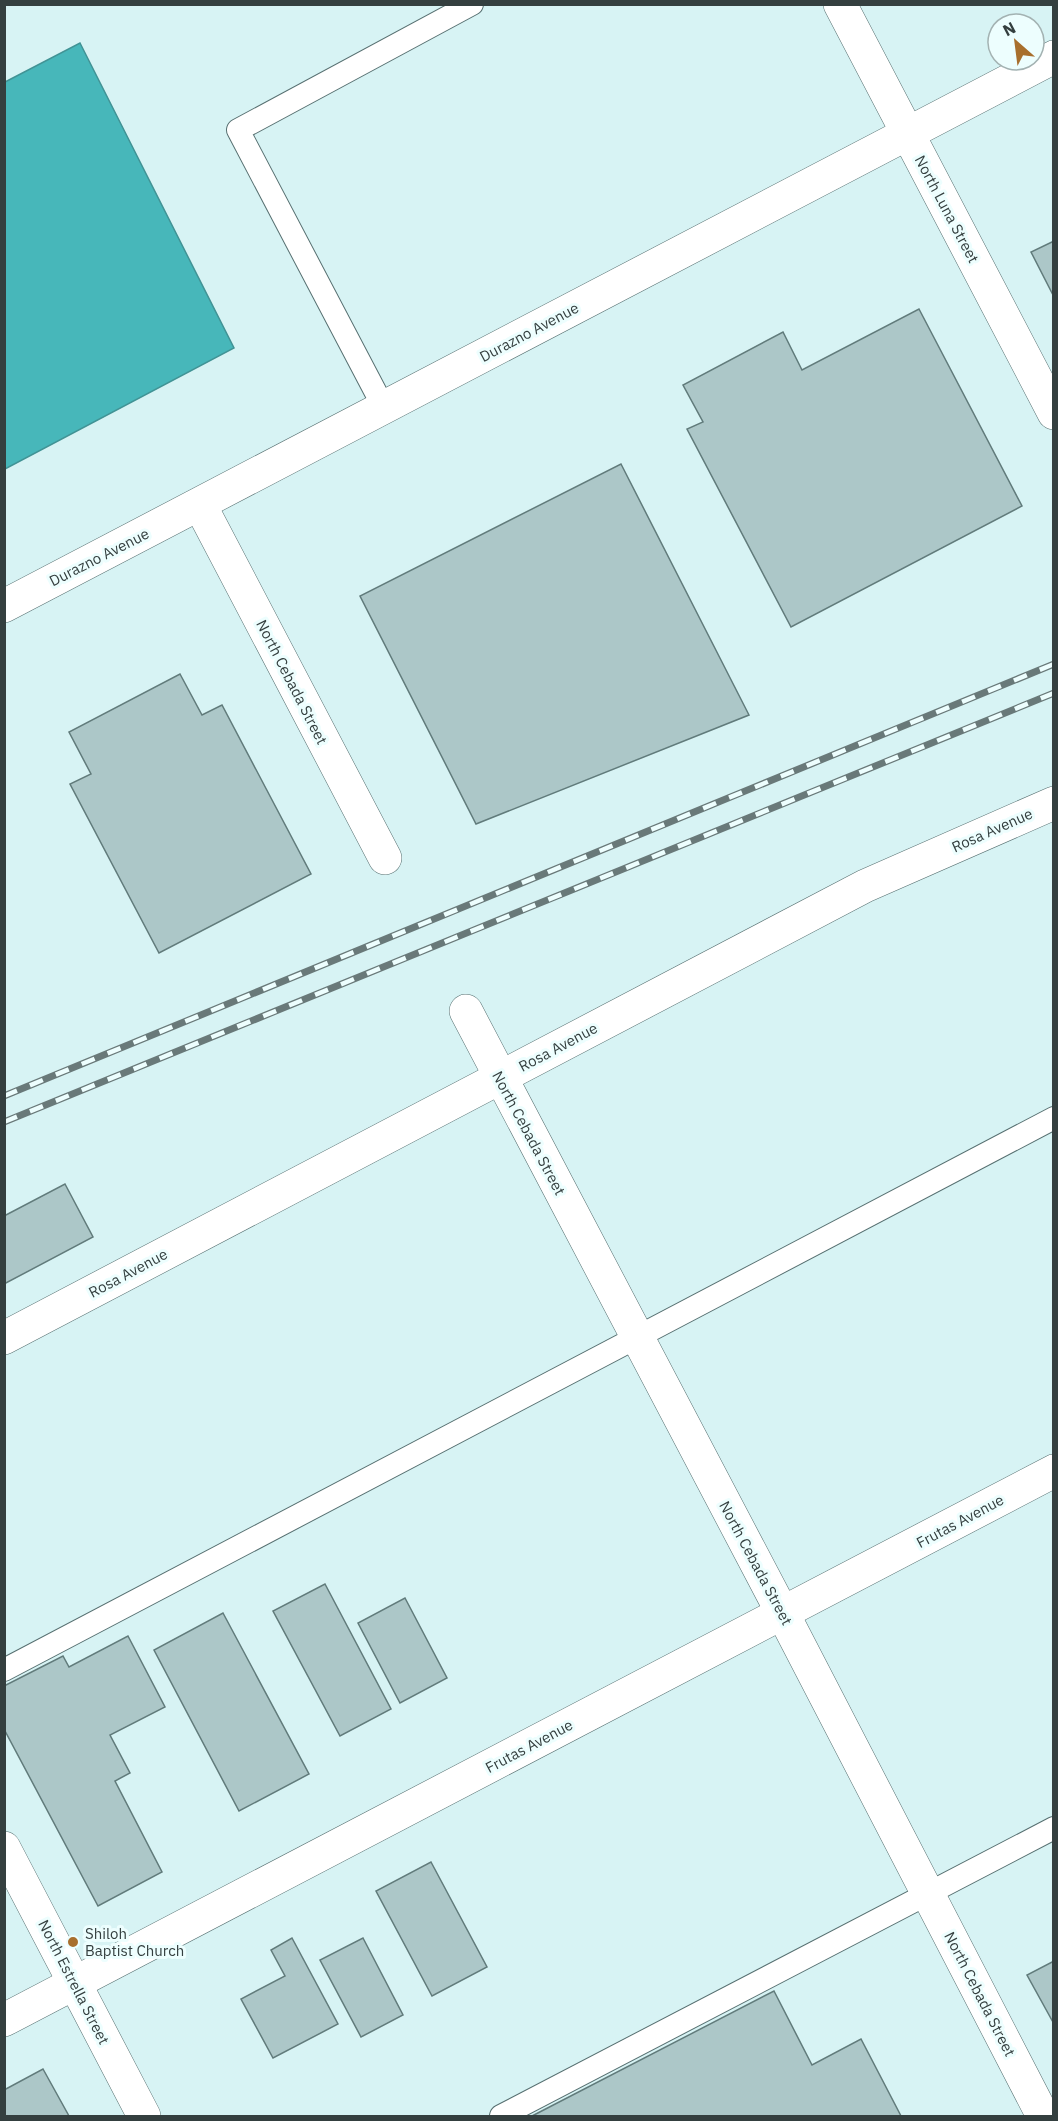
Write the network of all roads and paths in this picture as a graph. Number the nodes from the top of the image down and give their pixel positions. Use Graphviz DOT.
graph roads {
  1 [pos="472,4"];
  2 [pos="840,4"];
  3 [pos="1053,57"];
  4 [pos="907,133"];
  5 [pos="384,408"];
  6 [pos="1053,413"];
  7 [pos="200,505"];
  8 [pos="4,606"];
  9 [pos="1053,802"];
  10 [pos="386,858"];
  11 [pos="466,1011"];
  12 [pos="500,1078"];
  13 [pos="1053,1118"];
  14 [pos="636,1336"];
  15 [pos="4,1338"];
  16 [pos="1053,1472"];
  17 [pos="783,1614"];
  18 [pos="4,1670"];
  19 [pos="1053,1828"];
  20 [pos="4,1848"];
  21 [pos="928,1893"];
  22 [pos="74,1983"];
  23 [pos="4,2020"];
  24 [pos="144,2116"];
  25 [pos="501,2116"];
  26 [pos="1043,2116"];
  1 -- 5 [label="lane"];
  2 -- 4 [label="street, North Luna Street"];
  3 -- 4 [label="street, Durazno Avenue"];
  4 -- 5 [label="street, Durazno Avenue"];
  4 -- 6 [label="street, North Luna Street"];
  5 -- 7 [label="street, Durazno Avenue"];
  7 -- 8 [label="street, Durazno Avenue"];
  7 -- 10 [label="street, North Cebada Street"];
  9 -- 12 [label="street, Rosa Avenue"];
  11 -- 12 [label="street, North Cebada Street"];
  12 -- 14 [label="street, North Cebada Street"];
  12 -- 15 [label="street, Rosa Avenue"];
  13 -- 14 [label="lane"];
  14 -- 17 [label="street, North Cebada Street"];
  14 -- 18 [label="lane"];
  16 -- 17 [label="street, Frutas Avenue"];
  17 -- 21 [label="street, North Cebada Street"];
  17 -- 22 [label="street, Frutas Avenue"];
  19 -- 21 [label="lane"];
  20 -- 22 [label="street, North Estrella Street"];
  21 -- 25 [label="lane"];
  21 -- 26 [label="street, North Cebada Street"];
  22 -- 23 [label="street, Frutas Avenue"];
  22 -- 24 [label="street, North Estrella Street"];
}
